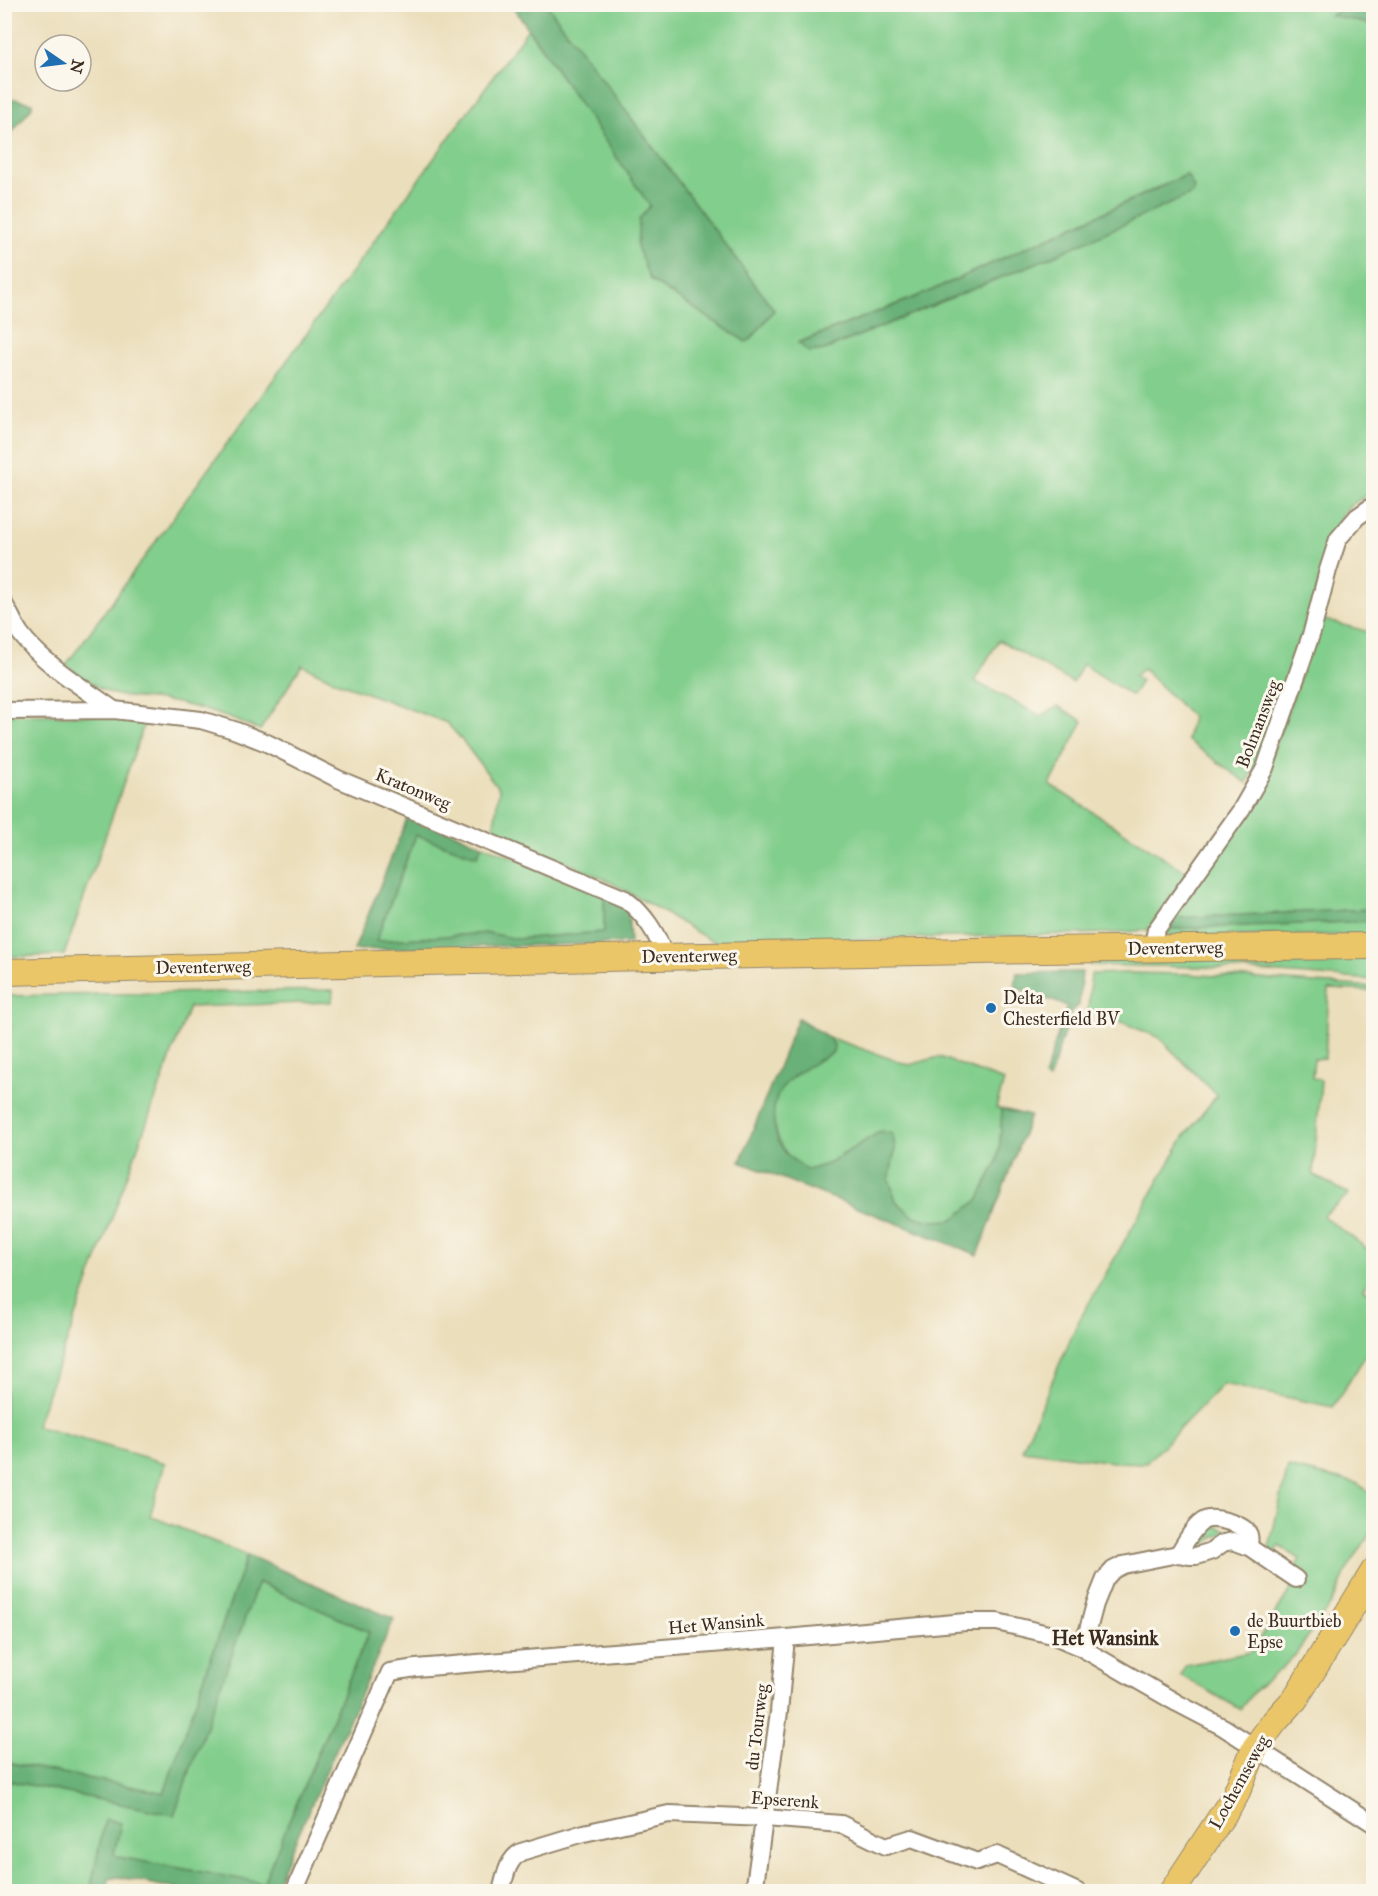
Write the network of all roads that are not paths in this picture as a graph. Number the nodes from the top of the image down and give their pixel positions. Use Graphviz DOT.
graph roads {
  1 [pos="1374,505"];
  2 [pos="4,604"];
  3 [pos="114,710"];
  4 [pos="4,711"];
  5 [pos="1374,946"];
  6 [pos="1152,948"];
  7 [pos="664,957"];
  8 [pos="4,972"];
  9 [pos="1249,1547"];
  10 [pos="1178,1554"];
  11 [pos="1374,1571"];
  12 [pos="1296,1579"];
  13 [pos="786,1638"];
  14 [pos="1080,1647"];
  15 [pos="1249,1744"];
  16 [pos="765,1818"];
  17 [pos="1374,1824"];
  18 [pos="294,1892"];
  19 [pos="501,1892"];
  20 [pos="754,1892"];
  21 [pos="1078,1892"];
  22 [pos="1173,1892"];
  1 -- 6 [label="street, Bolmansweg"];
  2 -- 3 [label="street, Kratonweg"];
  3 -- 4 [label="street, Kratonweg"];
  3 -- 7 [label="street, Kratonweg"];
  5 -- 6 [label="main road, Deventerweg"];
  6 -- 7 [label="main road, Deventerweg"];
  7 -- 8 [label="main road, Deventerweg"];
  9 -- 10 [label="street"];
  9 -- 10 [label="street"];
  9 -- 12 [label="street"];
  10 -- 14 [label="street"];
  11 -- 15 [label="main road, Lochemseweg"];
  13 -- 14 [label="street, Het Wansink"];
  13 -- 16 [label="street, du Tourweg"];
  13 -- 18 [label="street, Het Wansink"];
  14 -- 15 [label="street, Het Wansink"];
  15 -- 17 [label="street, Het Wansink"];
  15 -- 22 [label="main road, Lochemseweg"];
  16 -- 19 [label="street, Epserenk"];
  16 -- 20 [label="street, du Tourweg"];
  16 -- 21 [label="street, Epserenk"];
}
